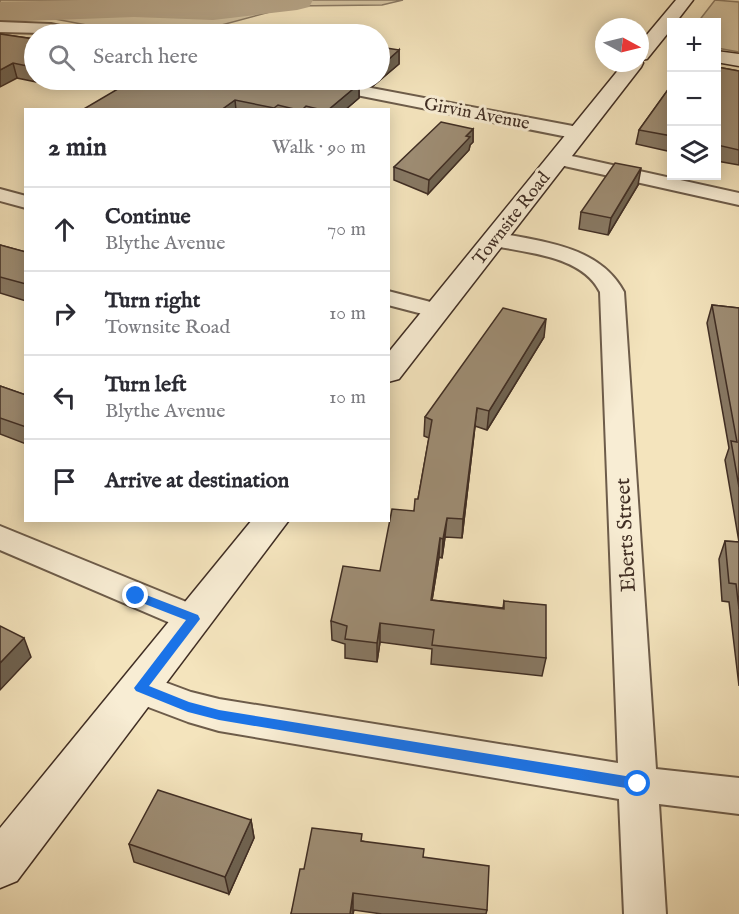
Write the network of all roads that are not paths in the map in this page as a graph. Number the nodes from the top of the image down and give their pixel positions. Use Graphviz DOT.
graph roads {
  1 [pos="685,0"];
  2 [pos="0,27"];
  3 [pos="24,28"];
  4 [pos="649,44"];
  5 [pos="667,50"];
  6 [pos="649,53"];
  7 [pos="721,57"];
  8 [pos="739,60"];
  9 [pos="627,72"];
  10 [pos="357,90"];
  11 [pos="578,133"];
  12 [pos="558,159"];
  13 [pos="0,195"];
  14 [pos="739,199"];
  15 [pos="24,201"];
  16 [pos="494,239"];
  17 [pos="390,299"];
  18 [pos="438,311"];
  19 [pos="390,371"];
  20 [pos="270,522"];
  21 [pos="0,537"];
  22 [pos="194,619"];
  23 [pos="140,688"];
  24 [pos="638,784"];
  25 [pos="739,796"];
  26 [pos="0,866"];
  27 [pos="645,914"];
  1 -- 4 [label="street, Townsite Road"];
  2 -- 3 [label="street"];
  5 -- 6 [label="street"];
  7 -- 8 [label="street"];
  9 -- 11 [label="street, Townsite Road"];
  10 -- 11 [label="street, Girvin Avenue"];
  11 -- 12 [label="street, Townsite Road"];
  12 -- 14 [label="street"];
  12 -- 16 [label="street, Townsite Road"];
  13 -- 15 [label="street"];
  16 -- 18 [label="street, Townsite Road"];
  16 -- 24 [label="street, Eberts Street"];
  17 -- 18 [label="street"];
  18 -- 19 [label="street, Townsite Road"];
  20 -- 22 [label="street"];
  21 -- 22 [label="street"];
  22 -- 23 [label="street"];
  23 -- 24 [label="street"];
  23 -- 26 [label="street"];
  24 -- 25 [label="street"];
  24 -- 27 [label="street, Eberts Street"];
}
